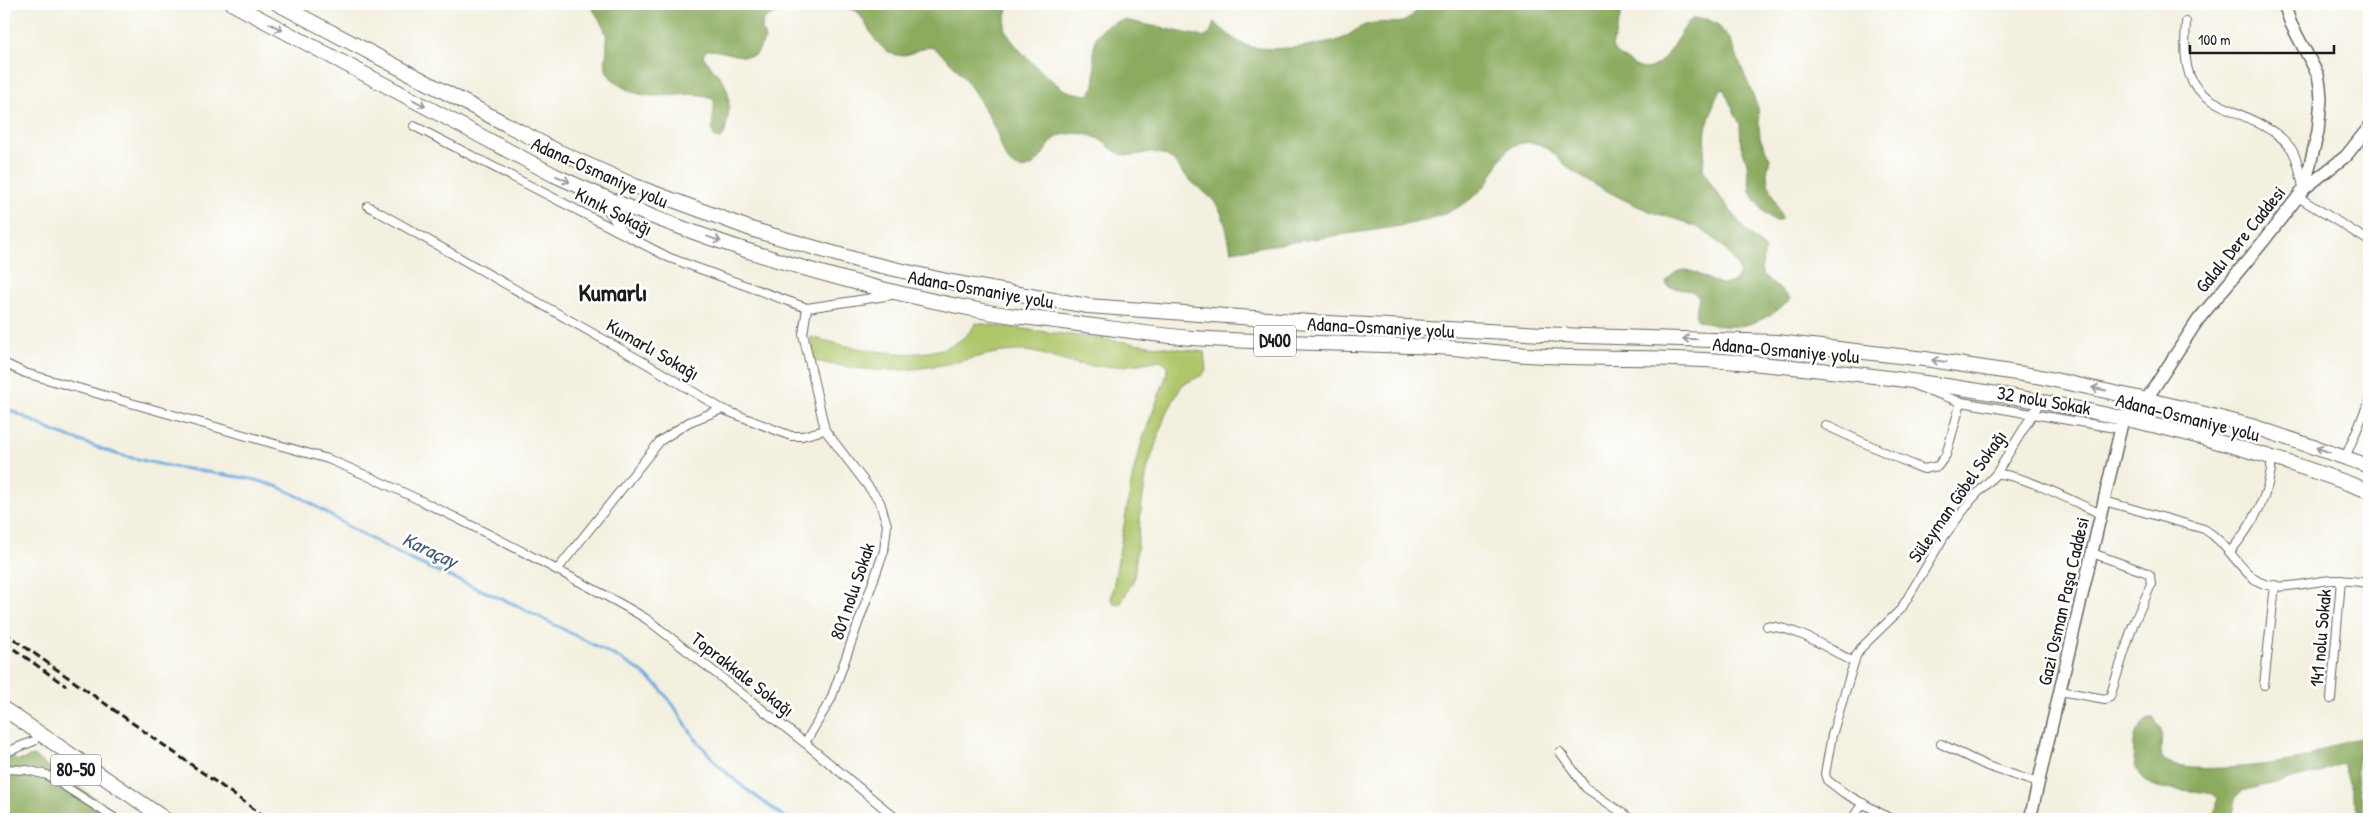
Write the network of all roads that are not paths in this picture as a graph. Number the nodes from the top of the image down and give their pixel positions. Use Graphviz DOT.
graph roads {
  1 [pos="233,4"];
  2 [pos="278,4"];
  3 [pos="2284,4"];
  4 [pos="2186,22"];
  5 [pos="414,126"];
  6 [pos="2369,127"];
  7 [pos="2301,193"];
  8 [pos="597,195"];
  9 [pos="368,206"];
  10 [pos="625,236"];
  11 [pos="2369,241"];
  12 [pos="900,294"];
  13 [pos="807,308"];
  14 [pos="4,363"];
  15 [pos="1903,380"];
  16 [pos="2146,400"];
  17 [pos="2369,401"];
  18 [pos="1961,402"];
  19 [pos="2040,402"];
  20 [pos="722,409"];
  21 [pos="2032,414"];
  22 [pos="2122,424"];
  23 [pos="1826,425"];
  24 [pos="825,430"];
  25 [pos="2272,458"];
  26 [pos="2345,458"];
  27 [pos="2369,466"];
  28 [pos="1996,474"];
  29 [pos="2369,491"];
  30 [pos="2104,501"];
  31 [pos="2101,514"];
  32 [pos="2230,552"];
  33 [pos="2092,553"];
  34 [pos="557,570"];
  35 [pos="2341,580"];
  36 [pos="2369,583"];
  37 [pos="2274,585"];
  38 [pos="1767,626"];
  39 [pos="1854,662"];
  40 [pos="2264,685"];
  41 [pos="2060,691"];
  42 [pos="2331,700"];
  43 [pos="4,710"];
  44 [pos="4,721"];
  45 [pos="34,741"];
  46 [pos="805,743"];
  47 [pos="1941,744"];
  48 [pos="1560,752"];
  49 [pos="4,753"];
  50 [pos="4,768"];
  51 [pos="2038,784"];
  52 [pos="1863,803"];
  53 [pos="116,819"];
  54 [pos="149,819"];
  55 [pos="165,819"];
  56 [pos="898,819"];
  57 [pos="1631,819"];
  58 [pos="1852,819"];
  59 [pos="1891,819"];
  60 [pos="2030,819"];
  1 -- 8 [label="highway, Adana-Osmaniye yolu / D400, one-way"];
  16 -- 2 [label="highway, Adana-Osmaniye yolu / D400, one-way"];
  3 -- 7 [label="street, Galalı Dere Caddesi"];
  4 -- 7 [label="street"];
  5 -- 10 [label="street, Kınık Sokağı"];
  6 -- 7 [label="street"];
  7 -- 11 [label="street"];
  7 -- 16 [label="street, Galalı Dere Caddesi"];
  8 -- 10 [label="street"];
  8 -- 12 [label="highway, Adana-Osmaniye yolu / D400, one-way"];
  9 -- 20 [label="street, Kumarlı Sokağı"];
  10 -- 13 [label="street, Kınık Sokağı"];
  12 -- 13 [label="street, Kınık Sokağı"];
  12 -- 15 [label="highway, Adana-Osmaniye yolu / D400"];
  13 -- 24 [label="street"];
  14 -- 34 [label="street, Toprakkale Sokağı"];
  15 -- 18 [label="street, 32 nolu Sokak"];
  15 -- 19 [label="highway, Adana-Osmaniye yolu / D400"];
  16 -- 22 [label="street"];
  26 -- 16 [label="highway, Adana-Osmaniye yolu / D400, one-way"];
  17 -- 26 [label="street"];
  18 -- 21 [label="street, 32 nolu Sokak"];
  18 -- 23 [label="street"];
  19 -- 21 [label="street, Süleyman Göbel Sokağı"];
  19 -- 22 [label="highway, Adana-Osmaniye yolu / D400"];
  20 -- 24 [label="street, Kumarlı Sokağı"];
  20 -- 34 [label="street"];
  21 -- 22 [label="street, 32 nolu Sokak"];
  21 -- 28 [label="street, Süleyman Göbel Sokağı"];
  22 -- 25 [label="highway, Adana-Osmaniye yolu / D400"];
  22 -- 30 [label="street, Gazi Osman Paşa Caddesi"];
  24 -- 46 [label="street, 801 nolu Sokak"];
  25 -- 29 [label="highway, Adana-Osmaniye yolu / D400"];
  25 -- 32 [label="street"];
  26 -- 27 [label="highway, Adana-Osmaniye yolu / D400"];
  28 -- 31 [label="street"];
  28 -- 39 [label="street, Süleyman Göbel Sokağı"];
  30 -- 31 [label="street, Gazi Osman Paşa Caddesi"];
  30 -- 32 [label="street"];
  31 -- 33 [label="street, Gazi Osman Paşa Caddesi"];
  32 -- 37 [label="street"];
  33 -- 41 [label="street, Gazi Osman Paşa Caddesi"];
  33 -- 41 [label="street"];
  34 -- 46 [label="street, Toprakkale Sokağı"];
  35 -- 36 [label="street"];
  35 -- 37 [label="street"];
  35 -- 42 [label="street, 141 nolu Sokak"];
  37 -- 40 [label="street"];
  38 -- 39 [label="street"];
  39 -- 52 [label="street, Süleyman Göbel Sokağı"];
  41 -- 51 [label="street, Gazi Osman Paşa Caddesi"];
  43 -- 55 [label="highway"];
  44 -- 45 [label="highway, 80-50"];
  45 -- 49 [label="street"];
  45 -- 54 [label="highway, 80-50"];
  46 -- 56 [label="street, Toprakkale Sokağı"];
  47 -- 51 [label="street"];
  48 -- 57 [label="street"];
  50 -- 53 [label="street"];
  51 -- 60 [label="street, Gazi Osman Paşa Caddesi"];
  52 -- 58 [label="street"];
  52 -- 59 [label="street, Süleyman Göbel Sokağı"];
}
